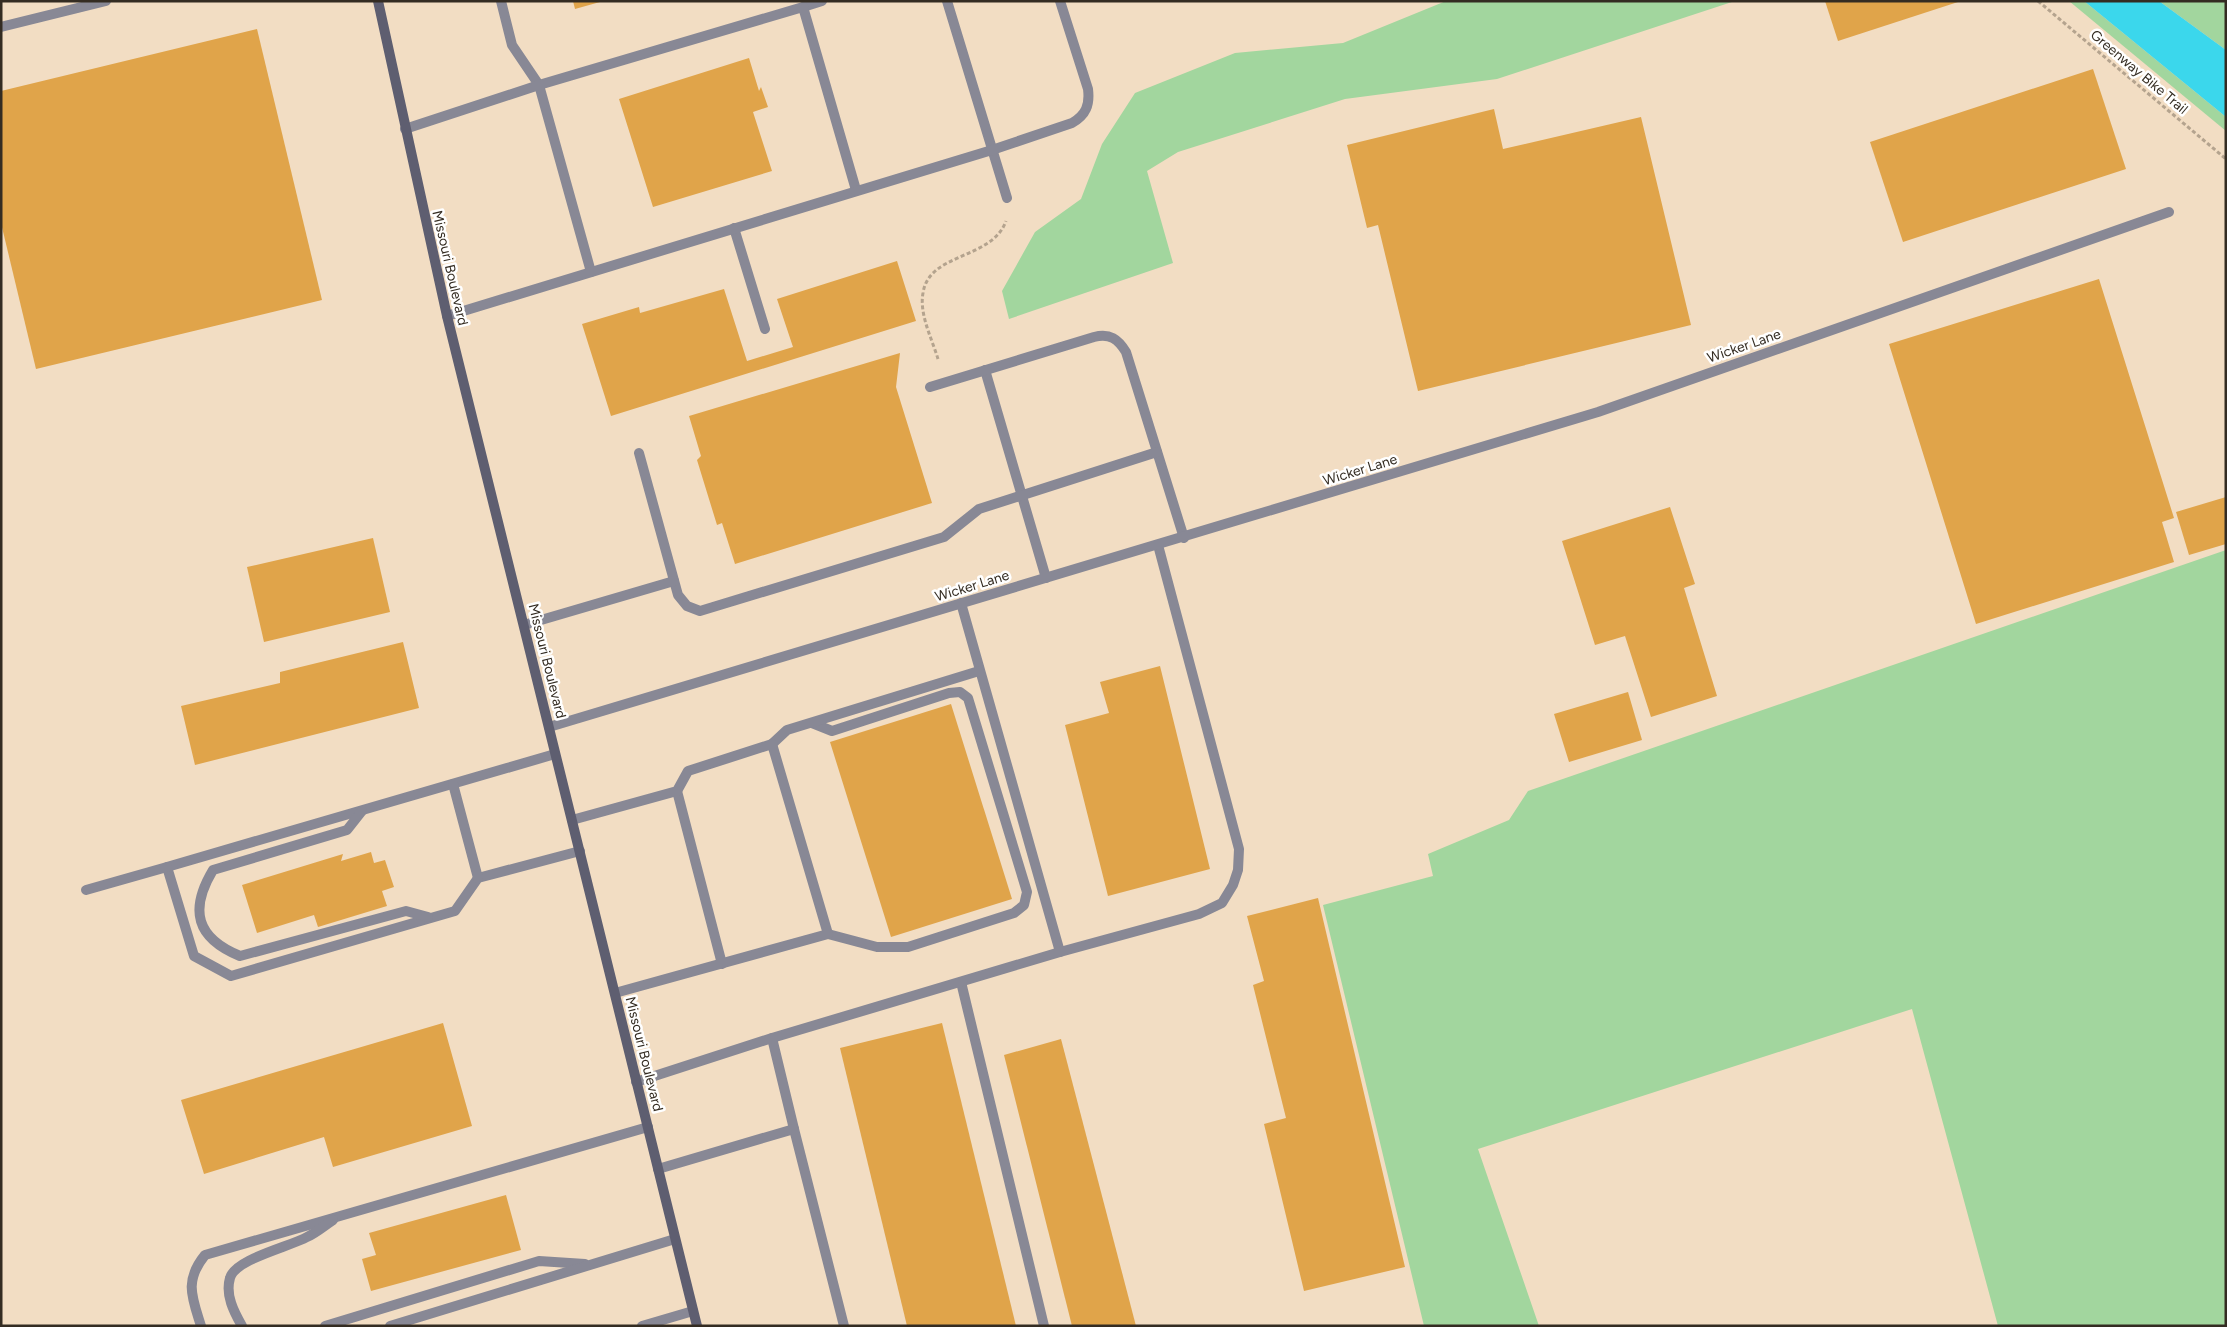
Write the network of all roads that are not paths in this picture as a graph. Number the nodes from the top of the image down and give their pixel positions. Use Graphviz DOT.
graph roads {
  1 [pos="106,1"];
  2 [pos="378,1"];
  3 [pos="501,1"];
  4 [pos="822,1"];
  5 [pos="947,1"];
  6 [pos="1060,1"];
  7 [pos="803,7"];
  8 [pos="1,27"];
  9 [pos="539,86"];
  10 [pos="405,129"];
  11 [pos="992,150"];
  12 [pos="856,190"];
  13 [pos="1006,198"];
  14 [pos="2169,212"];
  15 [pos="734,228"];
  16 [pos="591,272"];
  17 [pos="447,316"];
  18 [pos="765,329"];
  19 [pos="985,370"];
  20 [pos="930,387"];
  21 [pos="1157,452"];
  22 [pos="639,453"];
  23 [pos="1022,495"];
  24 [pos="1184,538"];
  25 [pos="1158,545"];
  26 [pos="1046,578"];
  27 [pos="674,581"];
  28 [pos="961,603"];
  29 [pos="524,625"];
  30 [pos="979,671"];
  31 [pos="812,723"];
  32 [pos="549,727"];
  33 [pos="772,744"];
  34 [pos="556,754"];
  35 [pos="453,784"];
  36 [pos="677,790"];
  37 [pos="362,811"];
  38 [pos="572,820"];
  39 [pos="580,851"];
  40 [pos="167,867"];
  41 [pos="478,878"];
  42 [pos="86,890"];
  43 [pos="429,918"];
  44 [pos="828,934"];
  45 [pos="1060,952"];
  46 [pos="722,964"];
  47 [pos="961,982"];
  48 [pos="615,993"];
  49 [pos="772,1038"];
  50 [pos="636,1082"];
  51 [pos="648,1127"];
  52 [pos="794,1129"];
  53 [pos="658,1169"];
  54 [pos="342,1214"];
  55 [pos="675,1239"];
  56 [pos="591,1264"];
  57 [pos="693,1311"];
  58 [pos="201,1326"];
  59 [pos="242,1326"];
  60 [pos="325,1326"];
  61 [pos="390,1326"];
  62 [pos="642,1326"];
  63 [pos="697,1326"];
  64 [pos="844,1326"];
  65 [pos="1044,1326"];
  1 -- 8 [label="street"];
  2 -- 10 [label="main road, Missouri Boulevard"];
  3 -- 9 [label="street"];
  4 -- 7 [label="street"];
  5 -- 11 [label="street"];
  6 -- 11 [label="street"];
  7 -- 9 [label="street"];
  7 -- 12 [label="street"];
  9 -- 10 [label="street"];
  9 -- 16 [label="street"];
  10 -- 17 [label="main road, Missouri Boulevard"];
  11 -- 12 [label="street"];
  11 -- 13 [label="street"];
  12 -- 15 [label="street"];
  14 -- 24 [label="street, Wicker Lane"];
  15 -- 16 [label="street"];
  15 -- 18 [label="street"];
  16 -- 17 [label="street"];
  17 -- 29 [label="main road, Missouri Boulevard"];
  19 -- 20 [label="street"];
  19 -- 21 [label="street"];
  19 -- 23 [label="street"];
  21 -- 23 [label="street"];
  21 -- 24 [label="street"];
  22 -- 27 [label="street"];
  23 -- 26 [label="street"];
  23 -- 27 [label="street"];
  24 -- 25 [label="street, Wicker Lane"];
  25 -- 26 [label="street, Wicker Lane"];
  25 -- 45 [label="street"];
  26 -- 28 [label="street, Wicker Lane"];
  27 -- 29 [label="street"];
  28 -- 30 [label="street"];
  28 -- 32 [label="street, Wicker Lane"];
  29 -- 32 [label="main road, Missouri Boulevard"];
  30 -- 31 [label="street"];
  30 -- 45 [label="street"];
  31 -- 33 [label="street"];
  31 -- 44 [label="street"];
  32 -- 34 [label="main road, Missouri Boulevard"];
  33 -- 36 [label="street"];
  33 -- 44 [label="street"];
  34 -- 35 [label="street"];
  34 -- 38 [label="main road, Missouri Boulevard"];
  35 -- 37 [label="street"];
  35 -- 41 [label="street"];
  36 -- 38 [label="street"];
  36 -- 46 [label="street"];
  37 -- 40 [label="street"];
  37 -- 43 [label="street"];
  38 -- 39 [label="main road, Missouri Boulevard"];
  39 -- 41 [label="street"];
  39 -- 48 [label="main road, Missouri Boulevard"];
  40 -- 42 [label="street"];
  40 -- 43 [label="street"];
  41 -- 43 [label="street"];
  44 -- 46 [label="street"];
  45 -- 47 [label="street"];
  46 -- 48 [label="street"];
  47 -- 49 [label="street"];
  47 -- 65 [label="street"];
  48 -- 50 [label="main road, Missouri Boulevard"];
  49 -- 50 [label="street"];
  49 -- 52 [label="street"];
  50 -- 51 [label="main road, Missouri Boulevard"];
  51 -- 53 [label="main road, Missouri Boulevard"];
  51 -- 54 [label="street"];
  52 -- 53 [label="street"];
  52 -- 64 [label="street"];
  53 -- 55 [label="main road, Missouri Boulevard"];
  54 -- 58 [label="street"];
  54 -- 59 [label="street"];
  55 -- 56 [label="street"];
  55 -- 57 [label="main road, Missouri Boulevard"];
  56 -- 60 [label="street"];
  56 -- 61 [label="street"];
  57 -- 62 [label="street"];
  57 -- 63 [label="main road, Missouri Boulevard"];
}
